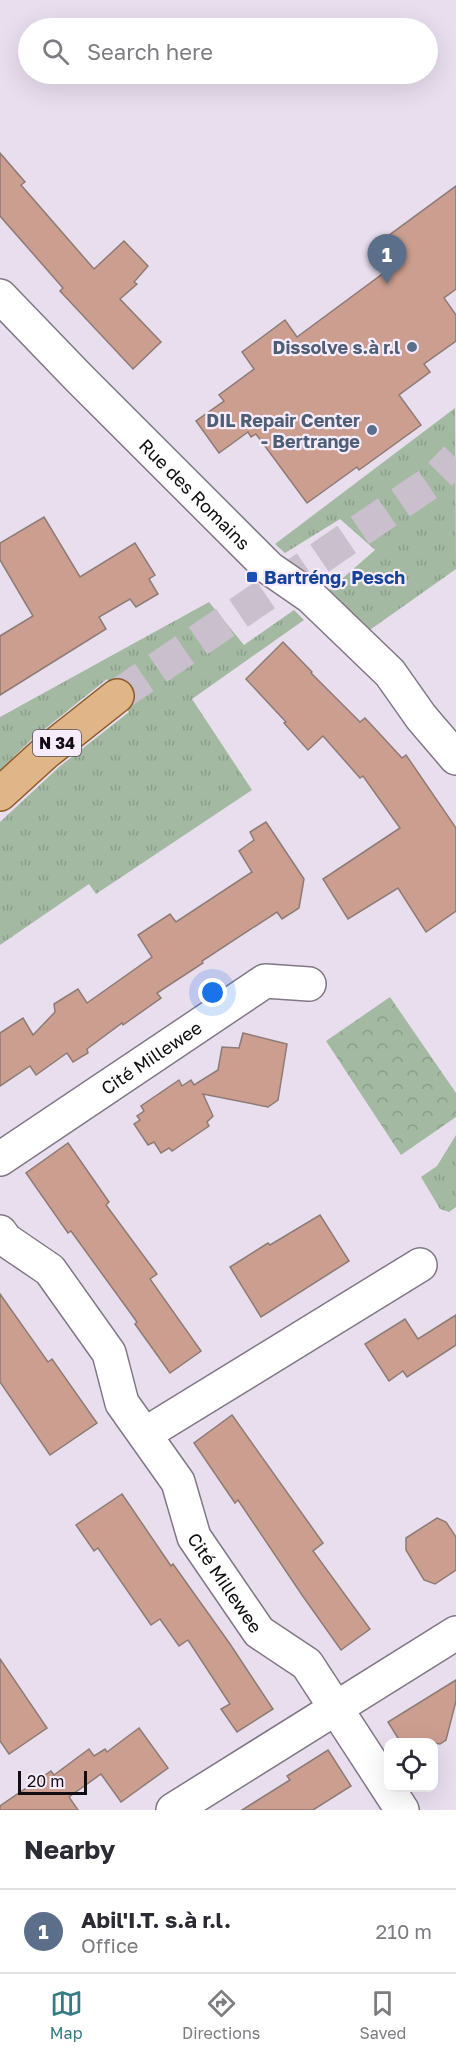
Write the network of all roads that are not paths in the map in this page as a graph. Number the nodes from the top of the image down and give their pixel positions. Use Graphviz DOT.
graph roads {
  1 [pos="3,303"];
  2 [pos="117,696"];
  3 [pos="456,758"];
  4 [pos="0,794"];
  5 [pos="309,984"];
  6 [pos="0,1159"];
  7 [pos="0,1232"];
  8 [pos="420,1265"];
  9 [pos="145,1434"];
  10 [pos="456,1633"];
  11 [pos="336,1709"];
  12 [pos="173,1810"];
  13 [pos="402,1810"];
  1 -- 3 [label="street, Rue des Romains"];
  2 -- 4 [label="main road, N 34"];
  5 -- 6 [label="street, Cité Millewee"];
  7 -- 9 [label="street, Cité Millewee"];
  8 -- 9 [label="street"];
  9 -- 11 [label="street, Cité Millewee"];
  10 -- 11 [label="street"];
  11 -- 12 [label="street"];
  11 -- 13 [label="street, Cité Millewee"];
}
